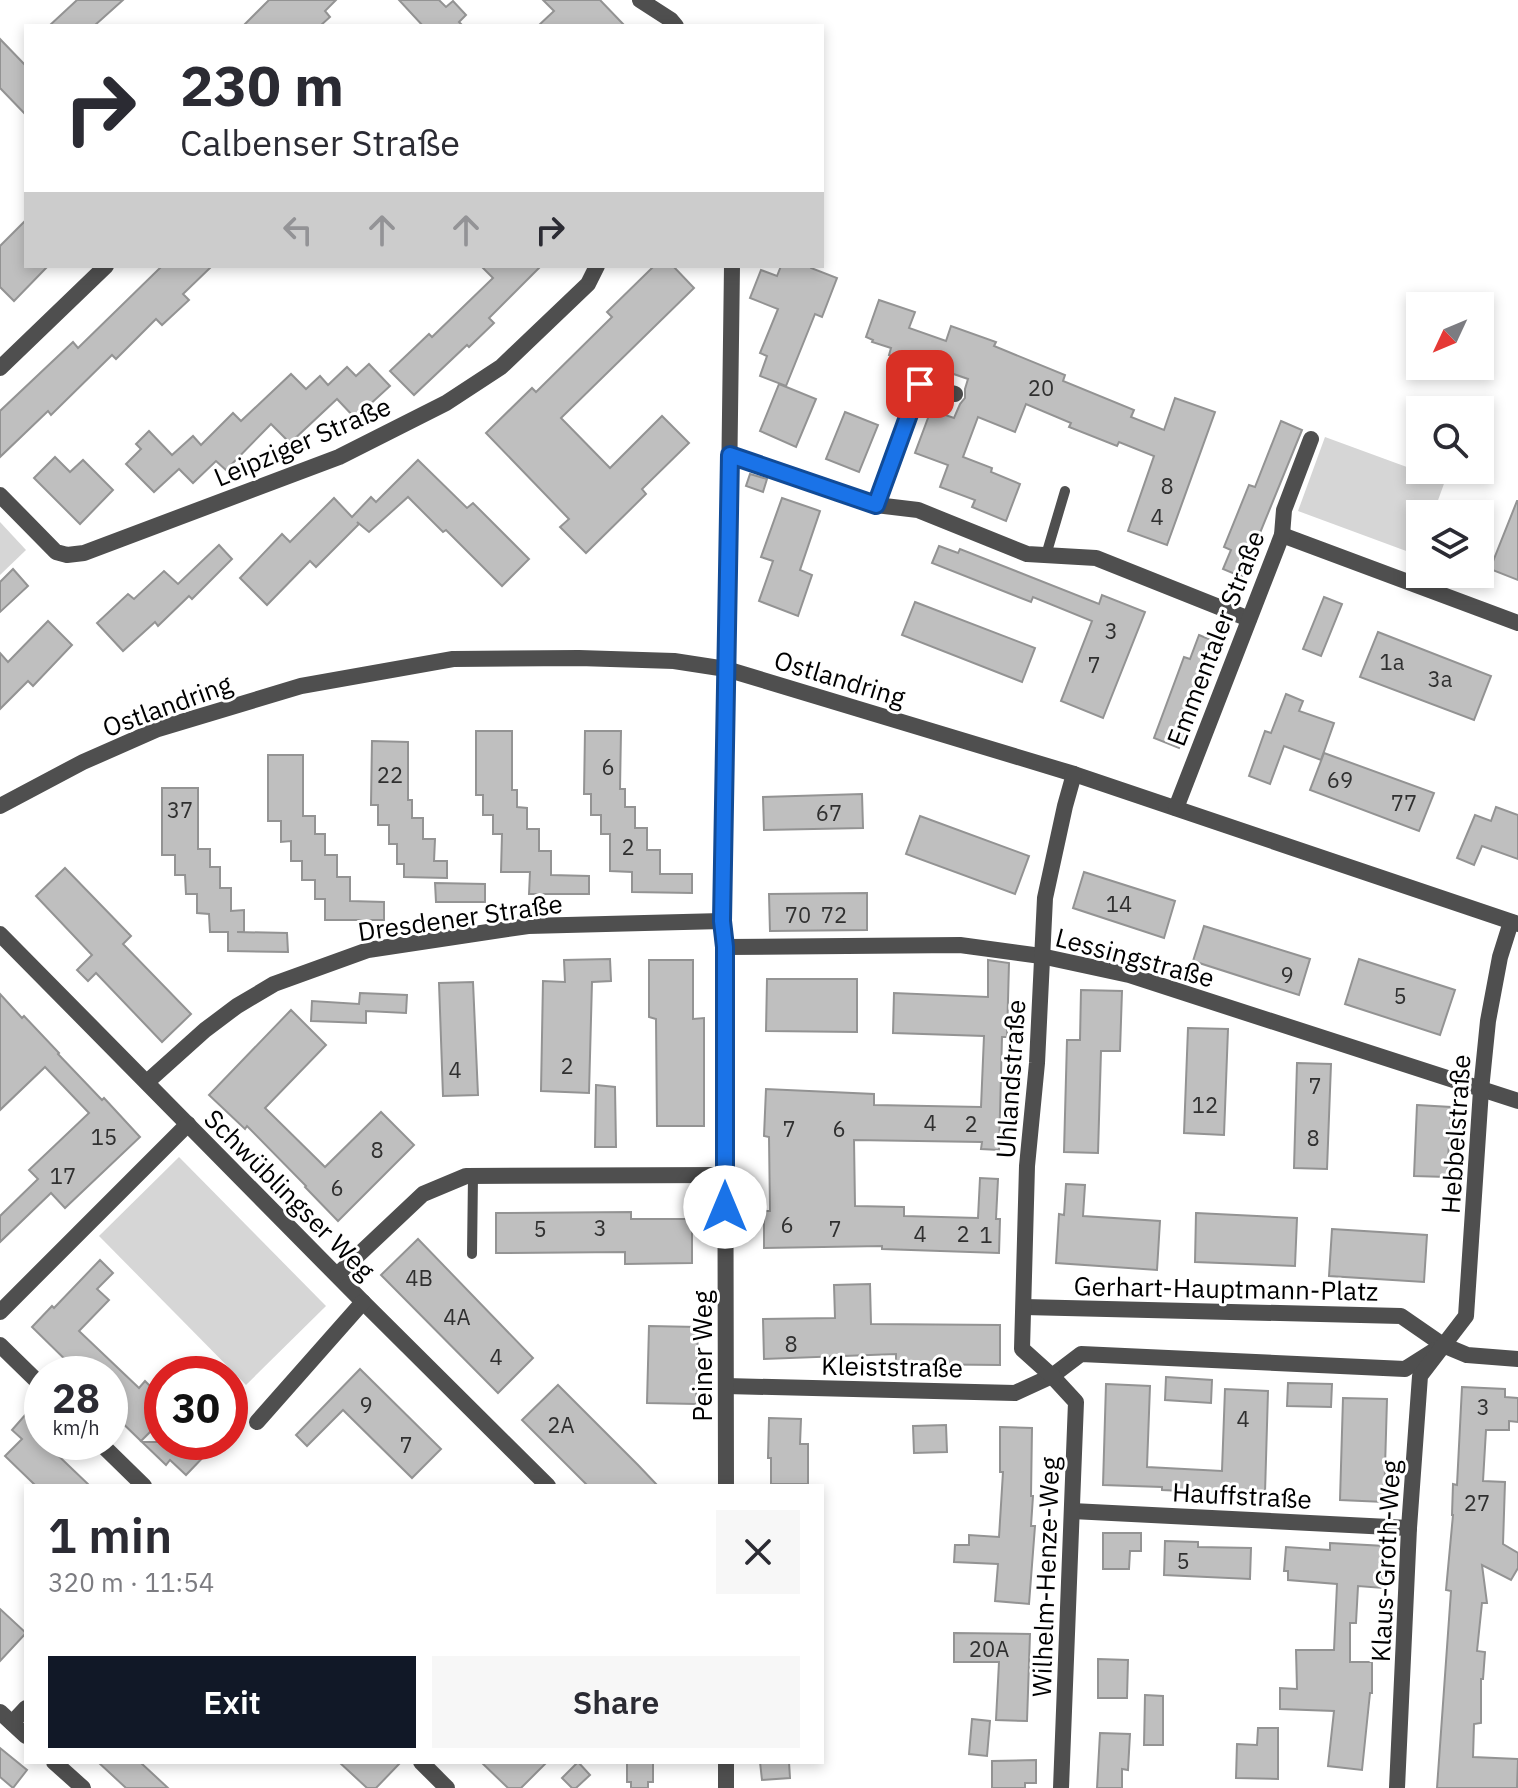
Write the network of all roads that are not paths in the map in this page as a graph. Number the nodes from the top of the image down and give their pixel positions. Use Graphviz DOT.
graph roads {
  1 [pos="640,0"];
  2 [pos="674,24"];
  3 [pos="104,268"];
  4 [pos="596,268"];
  5 [pos="732,268"];
  6 [pos="0,368"];
  7 [pos="955,394"];
  8 [pos="1311,439"];
  9 [pos="730,455"];
  10 [pos="1065,491"];
  11 [pos="0,495"];
  12 [pos="876,505"];
  13 [pos="1282,535"];
  14 [pos="1046,555"];
  15 [pos="1249,619"];
  16 [pos="1518,623"];
  17 [pos="726,669"];
  18 [pos="1074,774"];
  19 [pos="0,806"];
  20 [pos="1176,808"];
  21 [pos="722,921"];
  22 [pos="1514,923"];
  23 [pos="0,934"];
  24 [pos="725,947"];
  25 [pos="1041,956"];
  26 [pos="147,1082"];
  27 [pos="1481,1090"];
  28 [pos="1518,1101"];
  29 [pos="188,1124"];
  30 [pos="725,1175"];
  31 [pos="473,1176"];
  32 [pos="472,1254"];
  33 [pos="337,1275"];
  34 [pos="363,1302"];
  35 [pos="1024,1307"];
  36 [pos="0,1312"];
  37 [pos="0,1345"];
  38 [pos="1443,1345"];
  39 [pos="1518,1359"];
  40 [pos="24,1368"];
  41 [pos="1052,1376"];
  42 [pos="726,1386"];
  43 [pos="257,1422"];
  44 [pos="117,1460"];
  45 [pos="142,1484"];
  46 [pos="546,1484"];
  47 [pos="726,1484"];
  48 [pos="1072,1511"];
  49 [pos="1409,1528"];
  50 [pos="24,1709"];
  51 [pos="6,1718"];
  52 [pos="24,1734"];
  53 [pos="56,1764"];
  54 [pos="423,1764"];
  55 [pos="726,1764"];
  56 [pos="83,1788"];
  57 [pos="447,1788"];
  58 [pos="726,1788"];
  59 [pos="1061,1788"];
  60 [pos="1397,1788"];
  1 -- 2 [label="street"];
  3 -- 6 [label="street"];
  4 -- 11 [label="street, Leipziger Straße"];
  5 -- 9 [label="street, Peiner Weg"];
  7 -- 12 [label="street"];
  8 -- 13 [label="street, Emmentaler Straße"];
  9 -- 12 [label="street"];
  9 -- 17 [label="street, Peiner Weg"];
  10 -- 14 [label="lane"];
  12 -- 14 [label="street"];
  13 -- 15 [label="street, Emmentaler Straße"];
  13 -- 16 [label="street"];
  14 -- 15 [label="street"];
  15 -- 20 [label="street, Emmentaler Straße"];
  17 -- 18 [label="street, Ostlandring"];
  17 -- 19 [label="street, Ostlandring"];
  17 -- 21 [label="street, Peiner Weg"];
  18 -- 20 [label="street, Ostlandring"];
  18 -- 25 [label="street, Uhlandstraße"];
  20 -- 22 [label="street, Ostlandring"];
  21 -- 24 [label="street, Peiner Weg"];
  21 -- 26 [label="street, Dresdener Straße"];
  22 -- 27 [label="street, Hebbelstraße"];
  23 -- 26 [label="street, Schwüblingser Weg"];
  24 -- 25 [label="street, Lessingstraße"];
  24 -- 30 [label="street, Peiner Weg"];
  25 -- 27 [label="street, Lessingstraße"];
  25 -- 35 [label="street, Uhlandstraße"];
  26 -- 29 [label="street, Schwüblingser Weg"];
  27 -- 28 [label="street, Lessingstraße"];
  27 -- 38 [label="street, Hebbelstraße"];
  29 -- 33 [label="street, Schwüblingser Weg"];
  29 -- 36 [label="street"];
  30 -- 31 [label="street"];
  30 -- 42 [label="street, Peiner Weg"];
  31 -- 32 [label="lane"];
  31 -- 33 [label="street"];
  33 -- 34 [label="street, Schwüblingser Weg"];
  34 -- 43 [label="street"];
  34 -- 46 [label="street, Schwüblingser Weg"];
  35 -- 38 [label="street, Gerhart-Hauptmann-Platz"];
  35 -- 41 [label="street, Uhlandstraße"];
  37 -- 40 [label="street"];
  38 -- 39 [label="street, Gerhart-Hauptmann-Platz"];
  38 -- 41 [label="street"];
  38 -- 49 [label="street, Klaus-Groth-Weg"];
  41 -- 42 [label="street, Kleiststraße"];
  41 -- 48 [label="street, Wilhelm-Henze-Weg"];
  42 -- 47 [label="street, Peiner Weg"];
  44 -- 45 [label="street"];
  48 -- 49 [label="street, Hauffstraße"];
  48 -- 59 [label="street, Wilhelm-Henze-Weg"];
  49 -- 60 [label="street, Klaus-Groth-Weg"];
  50 -- 51 [label="street"];
  51 -- 52 [label="street"];
  53 -- 56 [label="street"];
  54 -- 57 [label="street"];
  55 -- 58 [label="street"];
}
